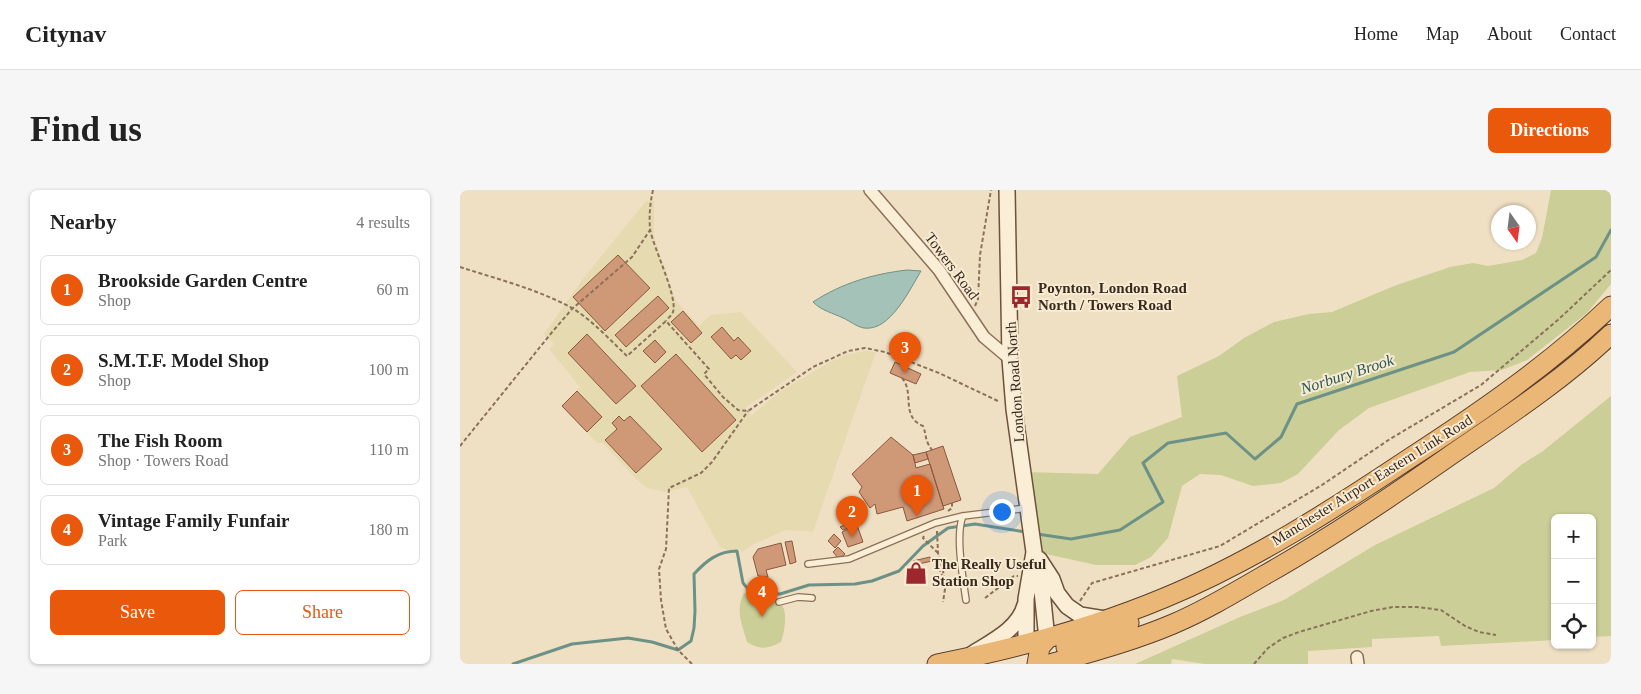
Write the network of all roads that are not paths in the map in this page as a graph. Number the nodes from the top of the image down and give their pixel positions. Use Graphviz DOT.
graph roads {
  1 [pos="870,190"];
  2 [pos="1007,190"];
  3 [pos="1611,306"];
  4 [pos="1611,334"];
  5 [pos="1010,359"];
  6 [pos="1030,513"];
  7 [pos="963,516"];
  8 [pos="1035,551"];
  9 [pos="808,564"];
  10 [pos="1256,581"];
  11 [pos="812,598"];
  12 [pos="1026,599"];
  13 [pos="966,600"];
  14 [pos="778,602"];
  15 [pos="1105,619"];
  16 [pos="1113,646"];
  17 [pos="1040,656"];
  18 [pos="964,659"];
  19 [pos="937,664"];
  20 [pos="996,664"];
  21 [pos="1087,664"];
  1 -- 5 [label="street, Towers Road"];
  2 -- 5 [label="main road, London Road North"];
  3 -- 15 [label="highway, Manchester Airport Eastern Link Road"];
  4 -- 10 [label="highway, Manchester Airport Eastern Link Road"];
  5 -- 6 [label="main road, London Road North"];
  6 -- 7 [label="lane"];
  6 -- 8 [label="main road, London Road North"];
  7 -- 9 [label="lane"];
  7 -- 13 [label="lane"];
  8 -- 12 [label="main road"];
  8 -- 15 [label="main road"];
  8 -- 17 [label="main road, London Road North"];
  10 -- 16 [label="highway, Manchester Airport Eastern Link Road"];
  10 -- 17 [label="highway"];
  11 -- 14 [label="lane"];
  12 -- 17 [label="main road"];
  12 -- 18 [label="main road"];
  15 -- 17 [label="highway, Manchester Airport Eastern Link Road"];
  16 -- 17 [label="highway"];
  16 -- 21 [label="highway"];
  17 -- 18 [label="highway"];
  17 -- 20 [label="highway"];
  18 -- 19 [label="highway"];
}
